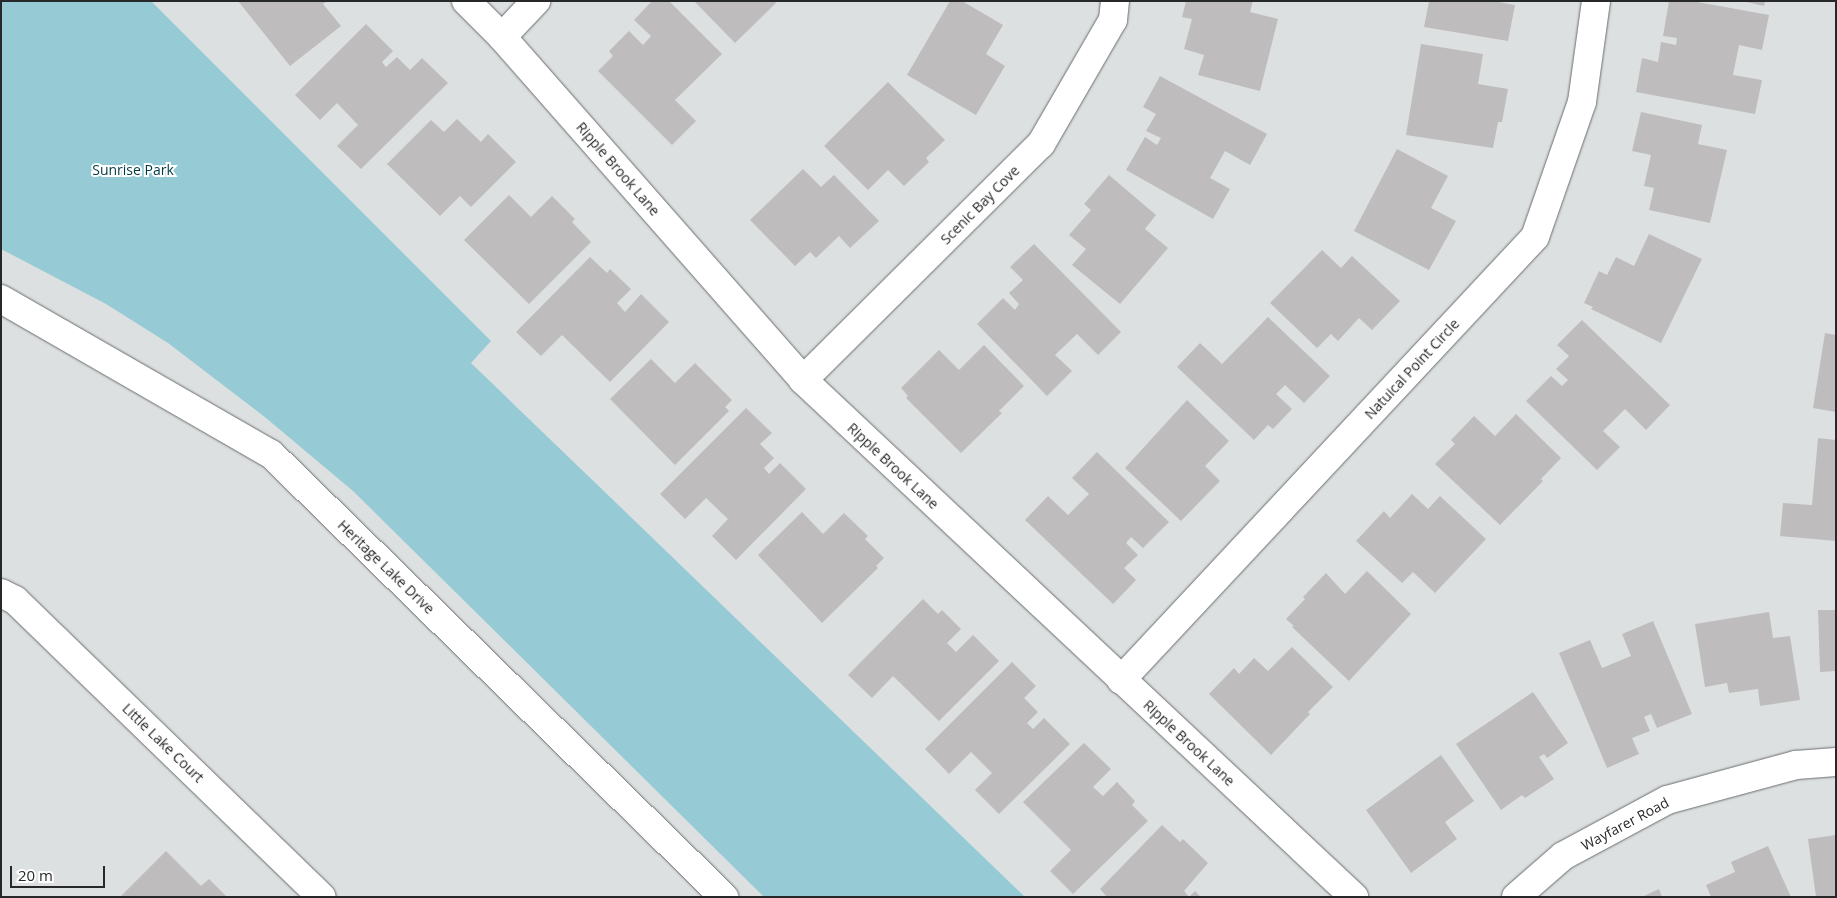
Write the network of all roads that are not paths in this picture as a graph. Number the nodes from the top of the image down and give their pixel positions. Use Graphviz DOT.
graph roads {
  1 [pos="466,1"];
  2 [pos="536,1"];
  3 [pos="1115,1"];
  4 [pos="1596,1"];
  5 [pos="502,37"];
  6 [pos="1,299"];
  7 [pos="803,380"];
  8 [pos="1,593"];
  9 [pos="1121,680"];
  10 [pos="1836,762"];
  11 [pos="322,897"];
  12 [pos="724,897"];
  13 [pos="1354,897"];
  14 [pos="1516,897"];
  1 -- 5 [label="street, Ripple Brook Lane"];
  2 -- 5 [label="street"];
  3 -- 7 [label="street, Scenic Bay Cove"];
  4 -- 9 [label="street, Natuical Point Circle"];
  5 -- 7 [label="street, Ripple Brook Lane"];
  6 -- 12 [label="street, Heritage Lake Drive"];
  7 -- 9 [label="street, Ripple Brook Lane"];
  8 -- 11 [label="street, Little Lake Court"];
  9 -- 13 [label="street, Ripple Brook Lane"];
  10 -- 14 [label="street, Wayfarer Road"];
}
